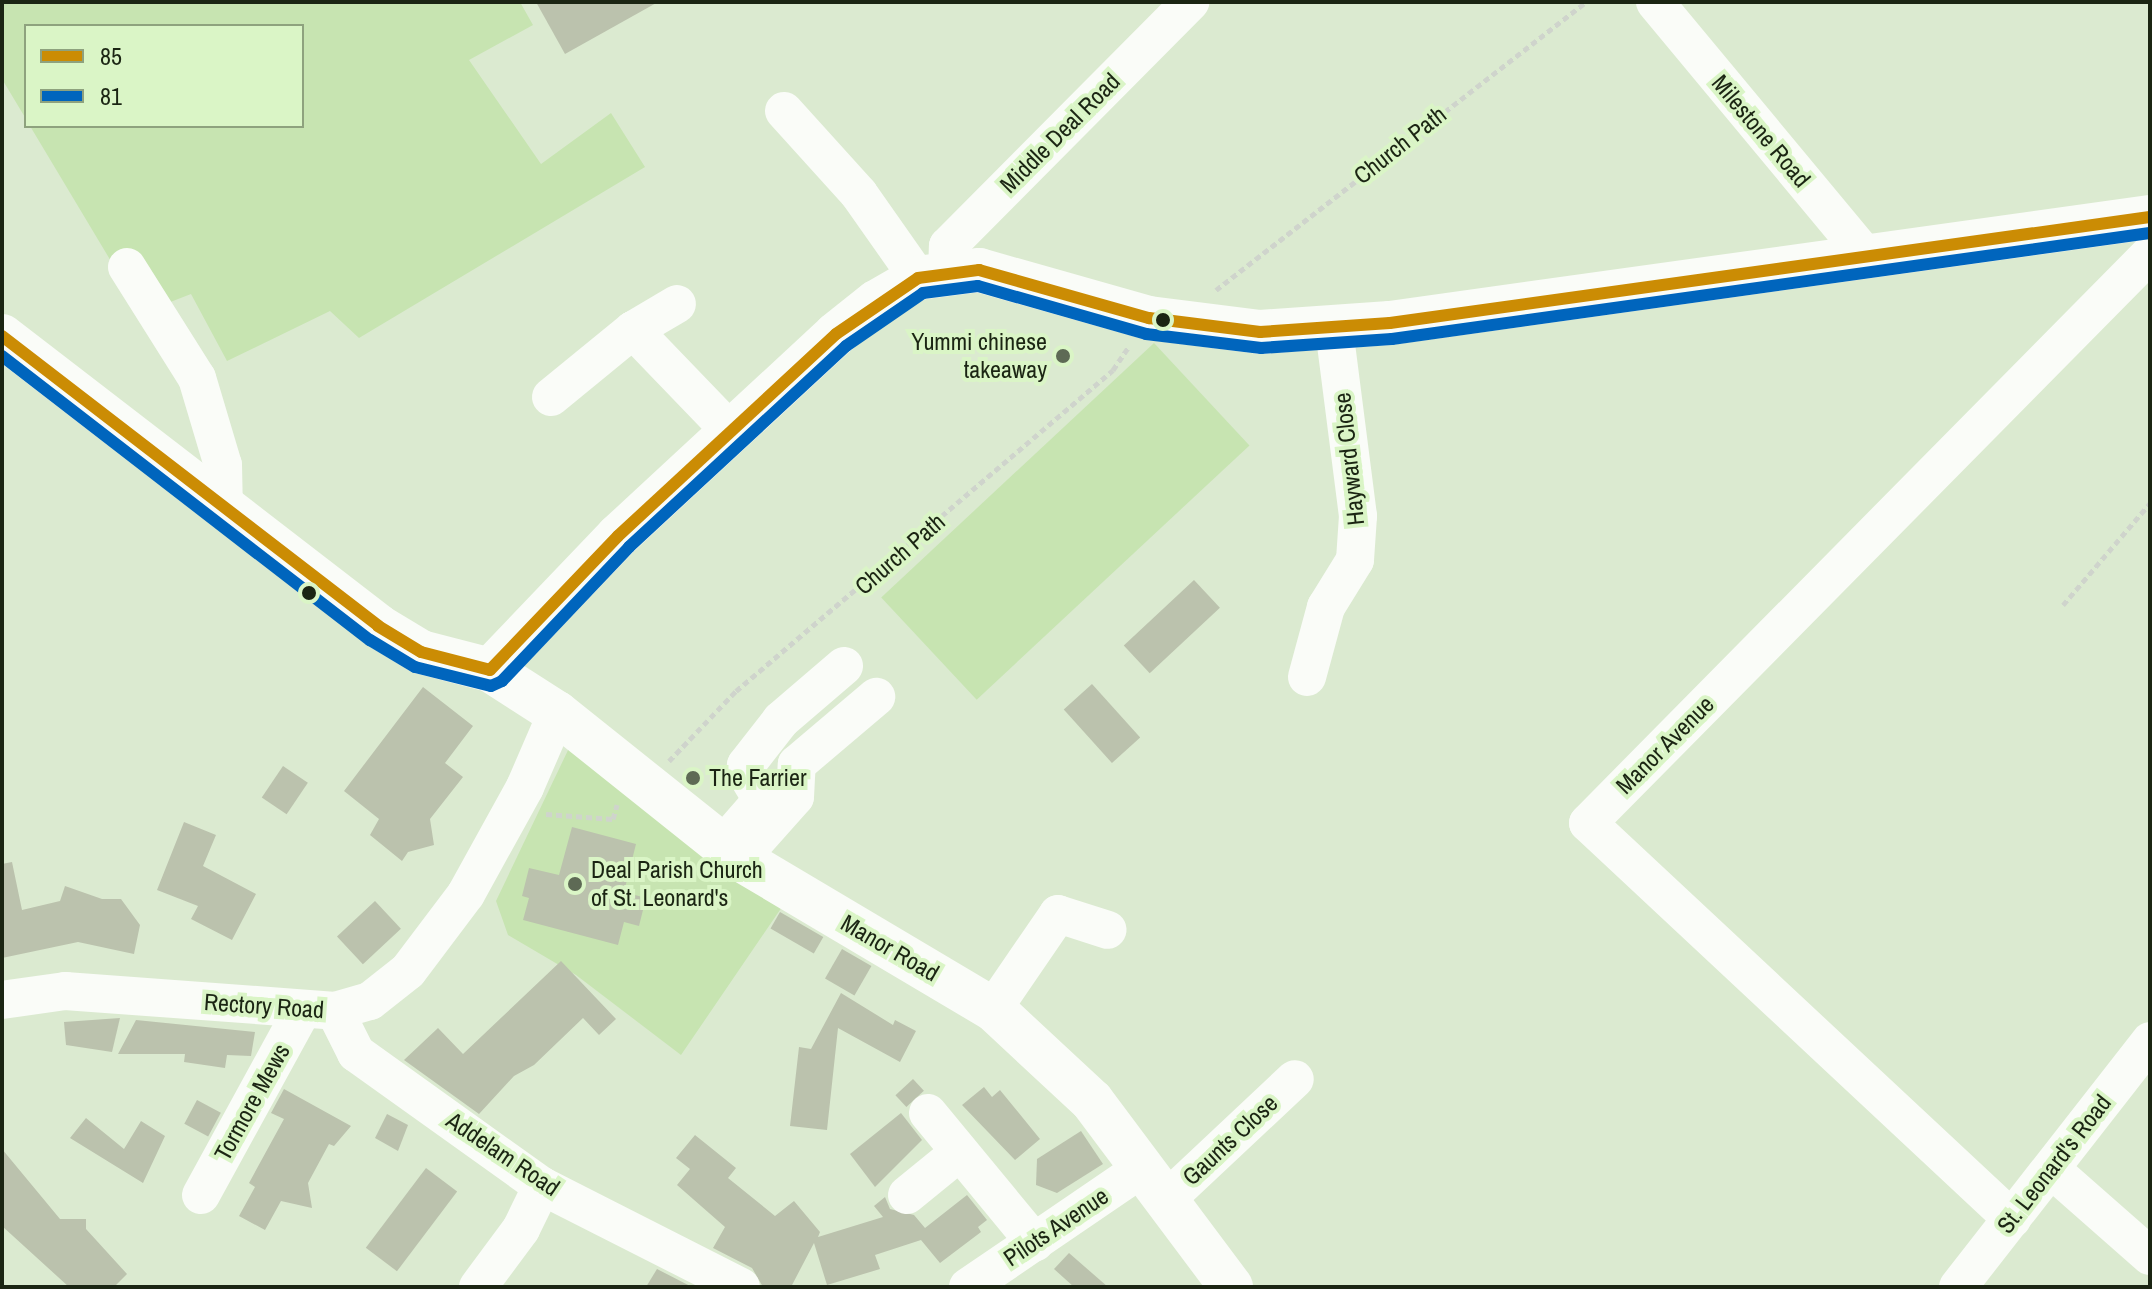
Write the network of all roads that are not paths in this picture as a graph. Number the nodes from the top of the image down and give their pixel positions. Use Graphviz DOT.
graph roads {
  1 [pos="1190,2"];
  2 [pos="1655,2"];
  3 [pos="784,111"];
  4 [pos="2150,217"];
  5 [pos="2150,254"];
  6 [pos="1868,259"];
  7 [pos="127,267"];
  8 [pos="932,275"];
  9 [pos="677,304"];
  10 [pos="1334,328"];
  11 [pos="633,330"];
  12 [pos="2,336"];
  13 [pos="551,397"];
  14 [pos="732,433"];
  15 [pos="224,511"];
  16 [pos="844,666"];
  17 [pos="490,670"];
  18 [pos="1307,677"];
  19 [pos="876,697"];
  20 [pos="557,713"];
  21 [pos="731,852"];
  22 [pos="1108,930"];
  23 [pos="2,1000"];
  24 [pos="993,1009"];
  25 [pos="319,1010"];
  26 [pos="2150,1041"];
  27 [pos="1292,1077"];
  28 [pos="928,1113"];
  29 [pos="960,1152"];
  30 [pos="2051,1169"];
  31 [pos="1154,1184"];
  32 [pos="542,1186"];
  33 [pos="201,1195"];
  34 [pos="907,1195"];
  35 [pos="2012,1219"];
  36 [pos="1035,1243"];
  37 [pos="2150,1256"];
  38 [pos="986,1282"];
  39 [pos="478,1287"];
  40 [pos="741,1287"];
  41 [pos="1231,1287"];
  42 [pos="1958,1287"];
  1 -- 8 [label="street, Middle Deal Road"];
  2 -- 6 [label="street, Milestone Road"];
  3 -- 8 [label="street"];
  4 -- 6 [label="main road"];
  5 -- 35 [label="street, Manor Avenue"];
  6 -- 10 [label="main road"];
  7 -- 15 [label="street"];
  8 -- 10 [label="main road"];
  8 -- 14 [label="main road"];
  9 -- 11 [label="street"];
  10 -- 18 [label="street, Hayward Close"];
  11 -- 13 [label="street"];
  11 -- 14 [label="street"];
  12 -- 15 [label="main road, Manor Road"];
  14 -- 17 [label="main road"];
  15 -- 17 [label="main road, Manor Road"];
  16 -- 21 [label="street"];
  17 -- 20 [label="main road, Manor Road"];
  19 -- 21 [label="street"];
  20 -- 21 [label="main road, Manor Road"];
  20 -- 25 [label="street, Rectory Road"];
  21 -- 24 [label="main road, Manor Road"];
  22 -- 24 [label="street"];
  23 -- 25 [label="street, Rectory Road"];
  24 -- 31 [label="main road, Manor Road"];
  25 -- 32 [label="street, Addelam Road"];
  25 -- 33 [label="street, Tormore Mews"];
  26 -- 30 [label="street, St. Leonard's Road"];
  27 -- 31 [label="street, Gaunts Close"];
  28 -- 29 [label="street"];
  29 -- 34 [label="street"];
  29 -- 36 [label="street"];
  30 -- 35 [label="street, St. Leonard's Road"];
  30 -- 37 [label="street"];
  31 -- 36 [label="street, Pilots Avenue"];
  31 -- 41 [label="main road, Manor Road"];
  32 -- 39 [label="street"];
  32 -- 40 [label="street, Addelam Road"];
  35 -- 42 [label="street, St. Leonard's Road"];
  36 -- 38 [label="street, Pilots Avenue"];
}
